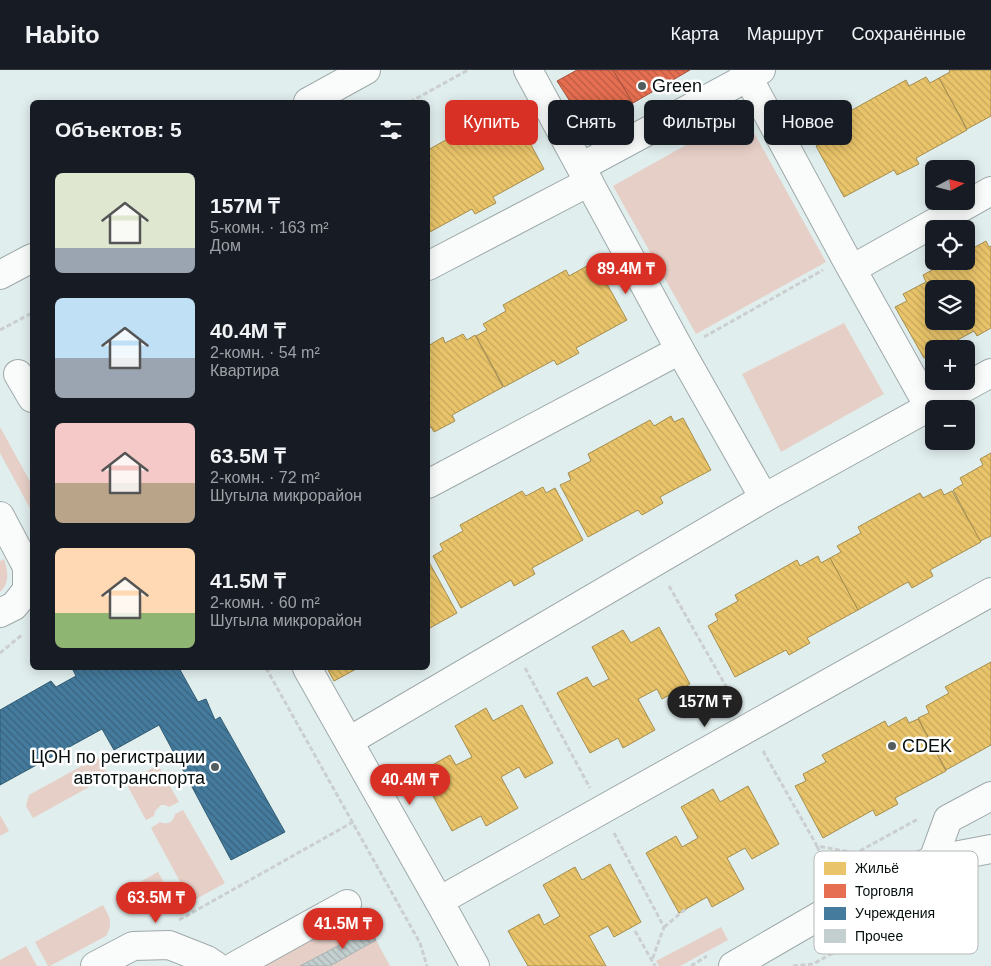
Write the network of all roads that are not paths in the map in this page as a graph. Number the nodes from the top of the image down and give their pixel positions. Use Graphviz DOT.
graph roads {
  1 [pos="366,70"];
  2 [pos="528,70"];
  3 [pos="751,72"];
  4 [pos="312,100"];
  5 [pos="584,174"];
  6 [pos="991,191"];
  7 [pos="30,259"];
  8 [pos="848,263"];
  9 [pos="430,265"];
  10 [pos="0,275"];
  11 [pos="680,350"];
  12 [pos="991,373"];
  13 [pos="18,374"];
  14 [pos="30,395"];
  15 [pos="925,400"];
  16 [pos="942,400"];
  17 [pos="925,409"];
  18 [pos="430,483"];
  19 [pos="764,498"];
  20 [pos="0,516"];
  21 [pos="30,568"];
  22 [pos="991,592"];
  23 [pos="0,613"];
  24 [pos="308,670"];
  25 [pos="349,741"];
  26 [pos="991,796"];
  27 [pos="991,849"];
  28 [pos="936,851"];
  29 [pos="978,851"];
  30 [pos="439,901"];
  31 [pos="347,904"];
  32 [pos="814,919"];
  33 [pos="95,966"];
  34 [pos="216,966"];
  35 [pos="235,966"];
  36 [pos="475,966"];
  37 [pos="733,966"];
  1 -- 4 [label="street"];
  2 -- 5 [label="street"];
  3 -- 5 [label="street"];
  3 -- 8 [label="street"];
  5 -- 9 [label="street"];
  5 -- 11 [label="street"];
  6 -- 8 [label="street"];
  7 -- 10 [label="street"];
  8 -- 15 [label="street"];
  11 -- 18 [label="street"];
  11 -- 19 [label="street"];
  12 -- 16 [label="street"];
  13 -- 14 [label="street"];
  17 -- 19 [label="street"];
  19 -- 25 [label="street"];
  20 -- 21 [label="street"];
  21 -- 23 [label="street"];
  22 -- 30 [label="street"];
  24 -- 25 [label="street"];
  25 -- 30 [label="street"];
  26 -- 28 [label="street"];
  27 -- 29 [label="street"];
  30 -- 36 [label="street"];
  31 -- 35 [label="street"];
  32 -- 37 [label="street"];
  33 -- 34 [label="street"];
}
